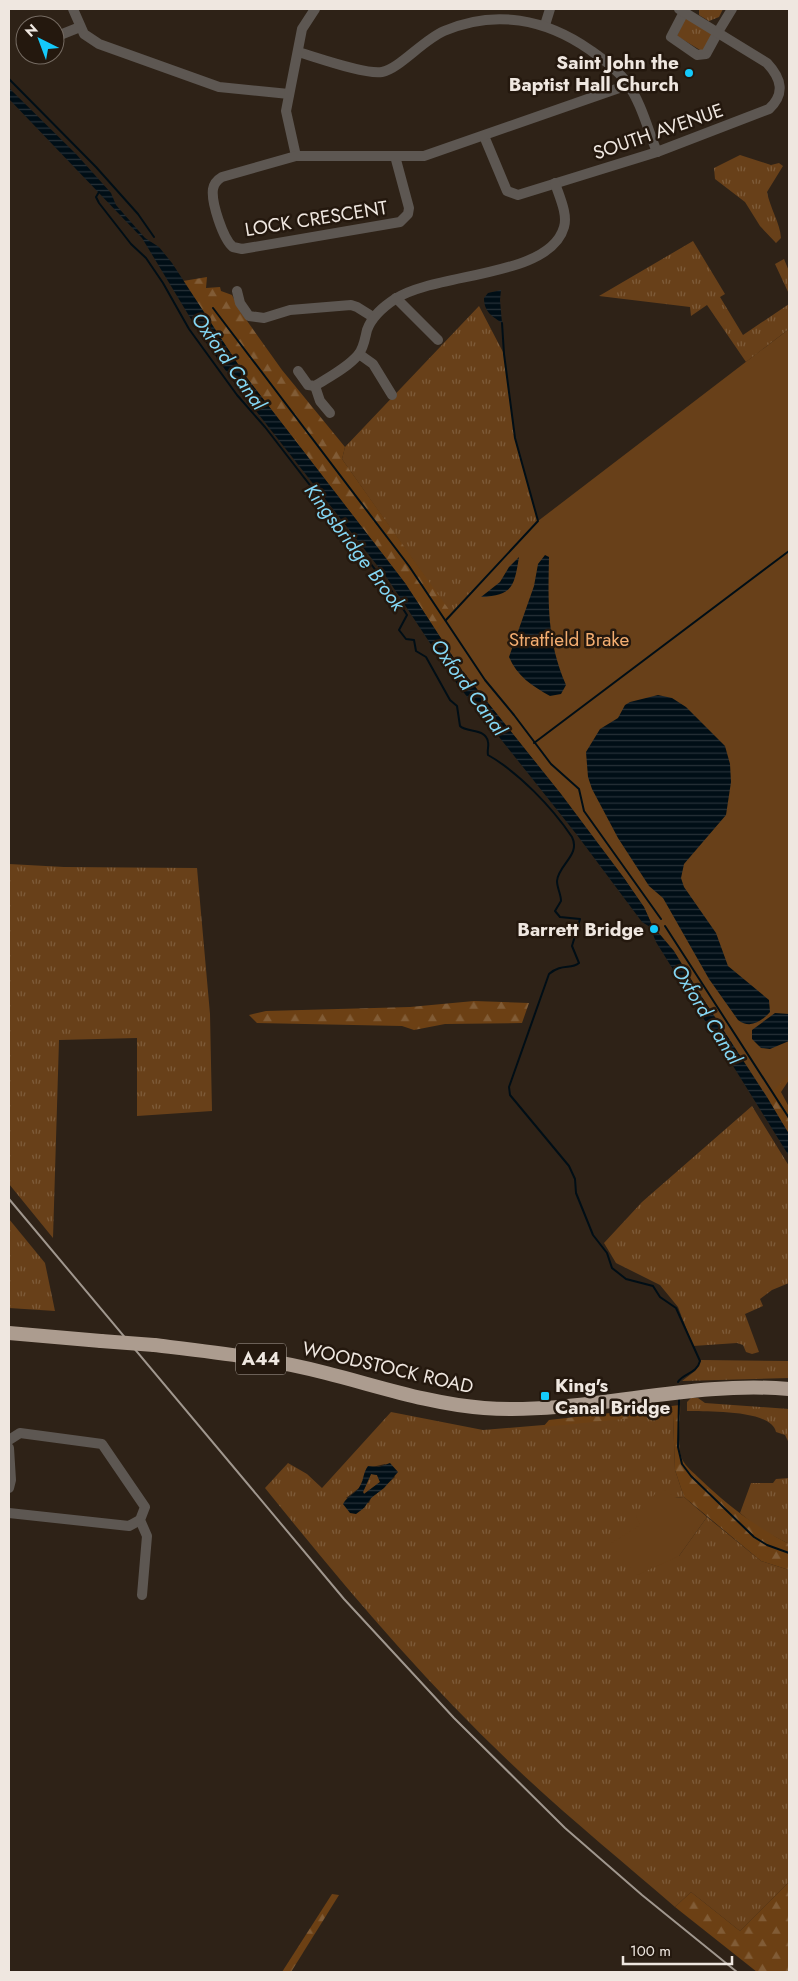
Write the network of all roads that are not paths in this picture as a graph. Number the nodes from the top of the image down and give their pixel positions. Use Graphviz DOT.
graph roads {
  1 [pos="73,9"];
  2 [pos="550,9"];
  3 [pos="732,9"];
  4 [pos="312,10"];
  5 [pos="685,11"];
  6 [pos="545,25"];
  7 [pos="80,27"];
  8 [pos="718,32"];
  9 [pos="65,33"];
  10 [pos="298,52"];
  11 [pos="628,83"];
  12 [pos="785,87"];
  13 [pos="288,94"];
  14 [pos="484,136"];
  15 [pos="657,152"];
  16 [pos="296,156"];
  17 [pos="395,156"];
  18 [pos="555,183"];
  19 [pos="237,291"];
  20 [pos="396,298"];
  21 [pos="372,317"];
  22 [pos="438,340"];
  23 [pos="359,354"];
  24 [pos="298,371"];
  25 [pos="315,386"];
  26 [pos="392,395"];
  27 [pos="330,413"];
  28 [pos="9,1333"];
  29 [pos="789,1389"];
  30 [pos="9,1440"];
  31 [pos="9,1448"];
  32 [pos="9,1488"];
  33 [pos="9,1513"];
  34 [pos="140,1520"];
  35 [pos="142,1595"];
  1 -- 7 [label="street"];
  2 -- 6 [label="street"];
  3 -- 8 [label="street"];
  4 -- 10 [label="street"];
  5 -- 8 [label="street, SOUTH AVENUE"];
  5 -- 8 [label="street"];
  6 -- 10 [label="street"];
  6 -- 11 [label="street"];
  7 -- 9 [label="street"];
  7 -- 13 [label="street"];
  8 -- 12 [label="street, SOUTH AVENUE"];
  10 -- 13 [label="street"];
  11 -- 14 [label="street"];
  11 -- 15 [label="street"];
  12 -- 15 [label="street, SOUTH AVENUE"];
  13 -- 16 [label="street"];
  14 -- 17 [label="street"];
  14 -- 18 [label="street, SOUTH AVENUE"];
  15 -- 18 [label="street, SOUTH AVENUE"];
  16 -- 17 [label="street"];
  16 -- 17 [label="street, LOCK CRESCENT"];
  18 -- 20 [label="street"];
  19 -- 21 [label="street"];
  20 -- 21 [label="street"];
  20 -- 22 [label="street"];
  21 -- 23 [label="street"];
  23 -- 25 [label="street"];
  23 -- 26 [label="street"];
  24 -- 25 [label="street"];
  25 -- 27 [label="street"];
  28 -- 29 [label="highway, WOODSTOCK ROAD / A44, bridge"];
  30 -- 34 [label="street"];
  31 -- 32 [label="street"];
  33 -- 34 [label="street"];
  34 -- 35 [label="street"];
}
